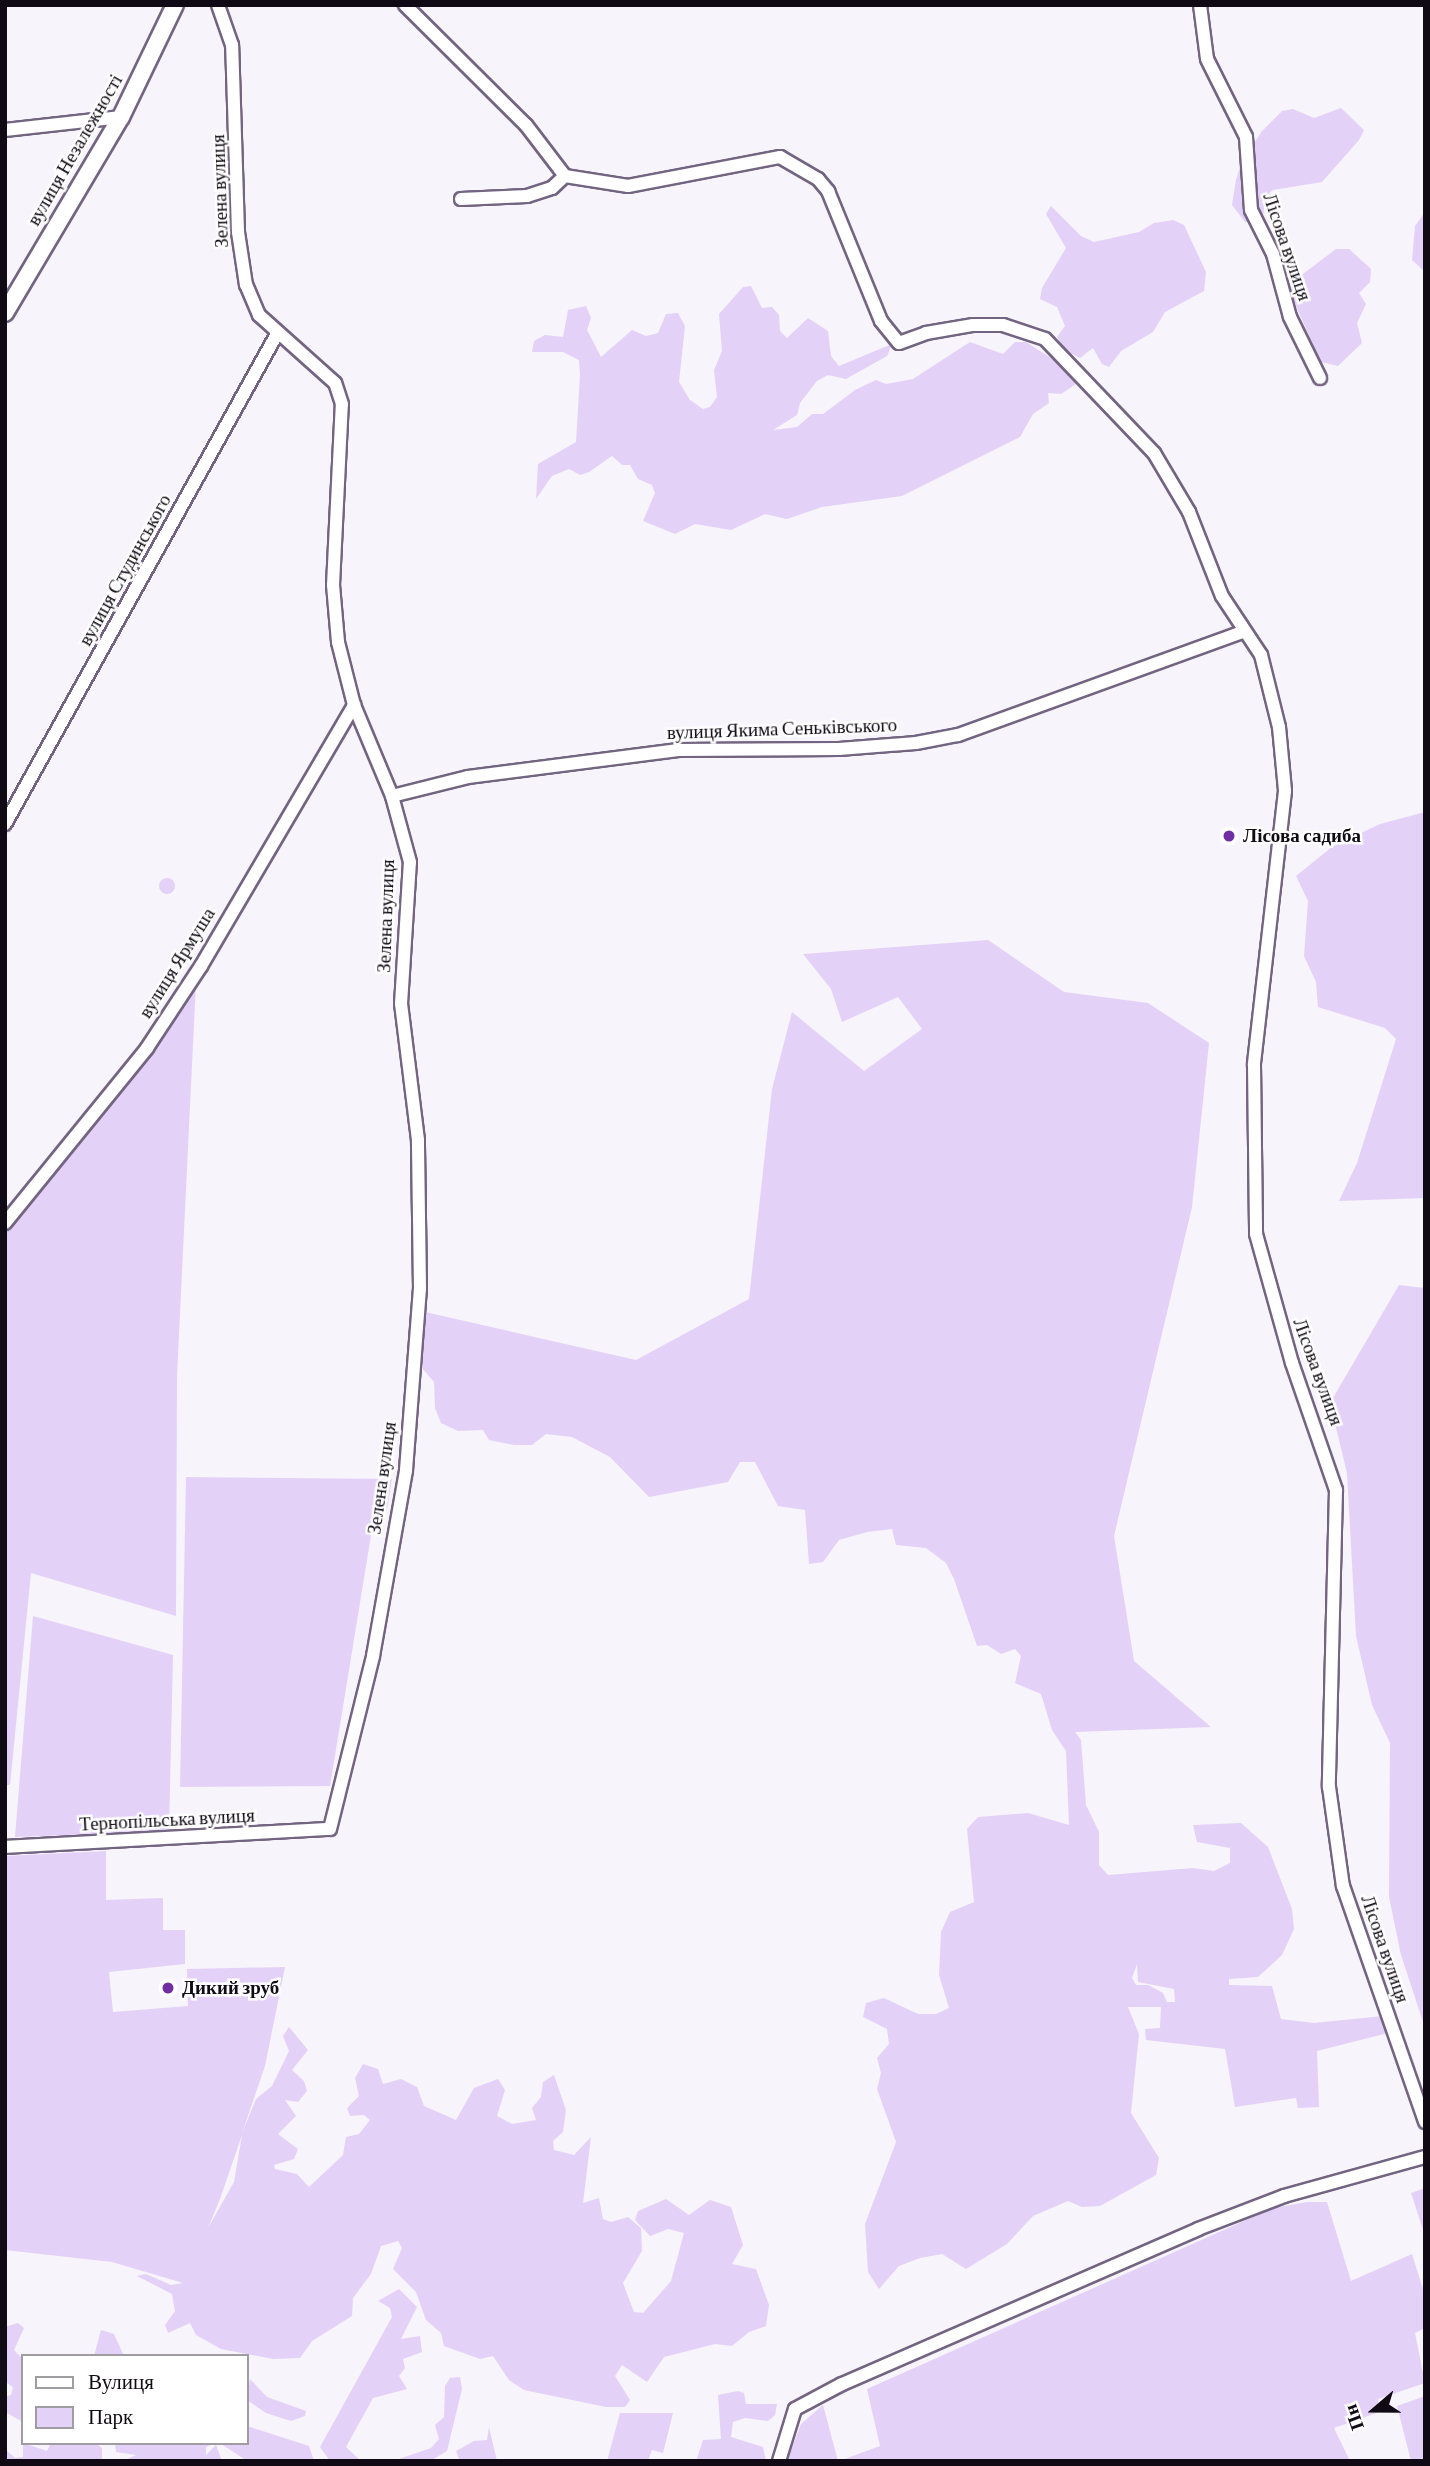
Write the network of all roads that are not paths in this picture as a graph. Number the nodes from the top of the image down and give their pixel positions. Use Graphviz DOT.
graph roads {
  1 [pos="176,5"];
  2 [pos="218,5"];
  3 [pos="405,5"];
  4 [pos="1200,5"];
  5 [pos="121,117"];
  6 [pos="5,130"];
  7 [pos="565,176"];
  8 [pos="461,199"];
  9 [pos="5,313"];
  10 [pos="277,334"];
  11 [pos="1320,378"];
  12 [pos="1242,632"];
  13 [pos="354,705"];
  14 [pos="392,796"];
  15 [pos="5,824"];
  16 [pos="5,1223"];
  17 [pos="330,1829"];
  18 [pos="5,1847"];
  19 [pos="1425,2122"];
  20 [pos="1425,2157"];
  21 [pos="779,2461"];
  1 -- 5 [label="street, вулиця Незалежності"];
  2 -- 10 [label="street, Зелена вулиця"];
  3 -- 7 [label="street"];
  4 -- 11 [label="street, Лісова вулиця"];
  5 -- 6 [label="street"];
  5 -- 9 [label="street, вулиця Незалежності"];
  7 -- 8 [label="street"];
  7 -- 12 [label="street, Лісова вулиця"];
  10 -- 13 [label="street, Зелена вулиця"];
  10 -- 15 [label="street, вулиця Студинського"];
  12 -- 14 [label="street, вулиця Якима Сеньківського"];
  12 -- 19 [label="street, Лісова вулиця"];
  13 -- 14 [label="street, Зелена вулиця"];
  13 -- 16 [label="street, вулиця Ярмуша"];
  14 -- 17 [label="street, Зелена вулиця"];
  17 -- 18 [label="street, Тернопільська вулиця"];
  20 -- 21 [label="street"];
}
